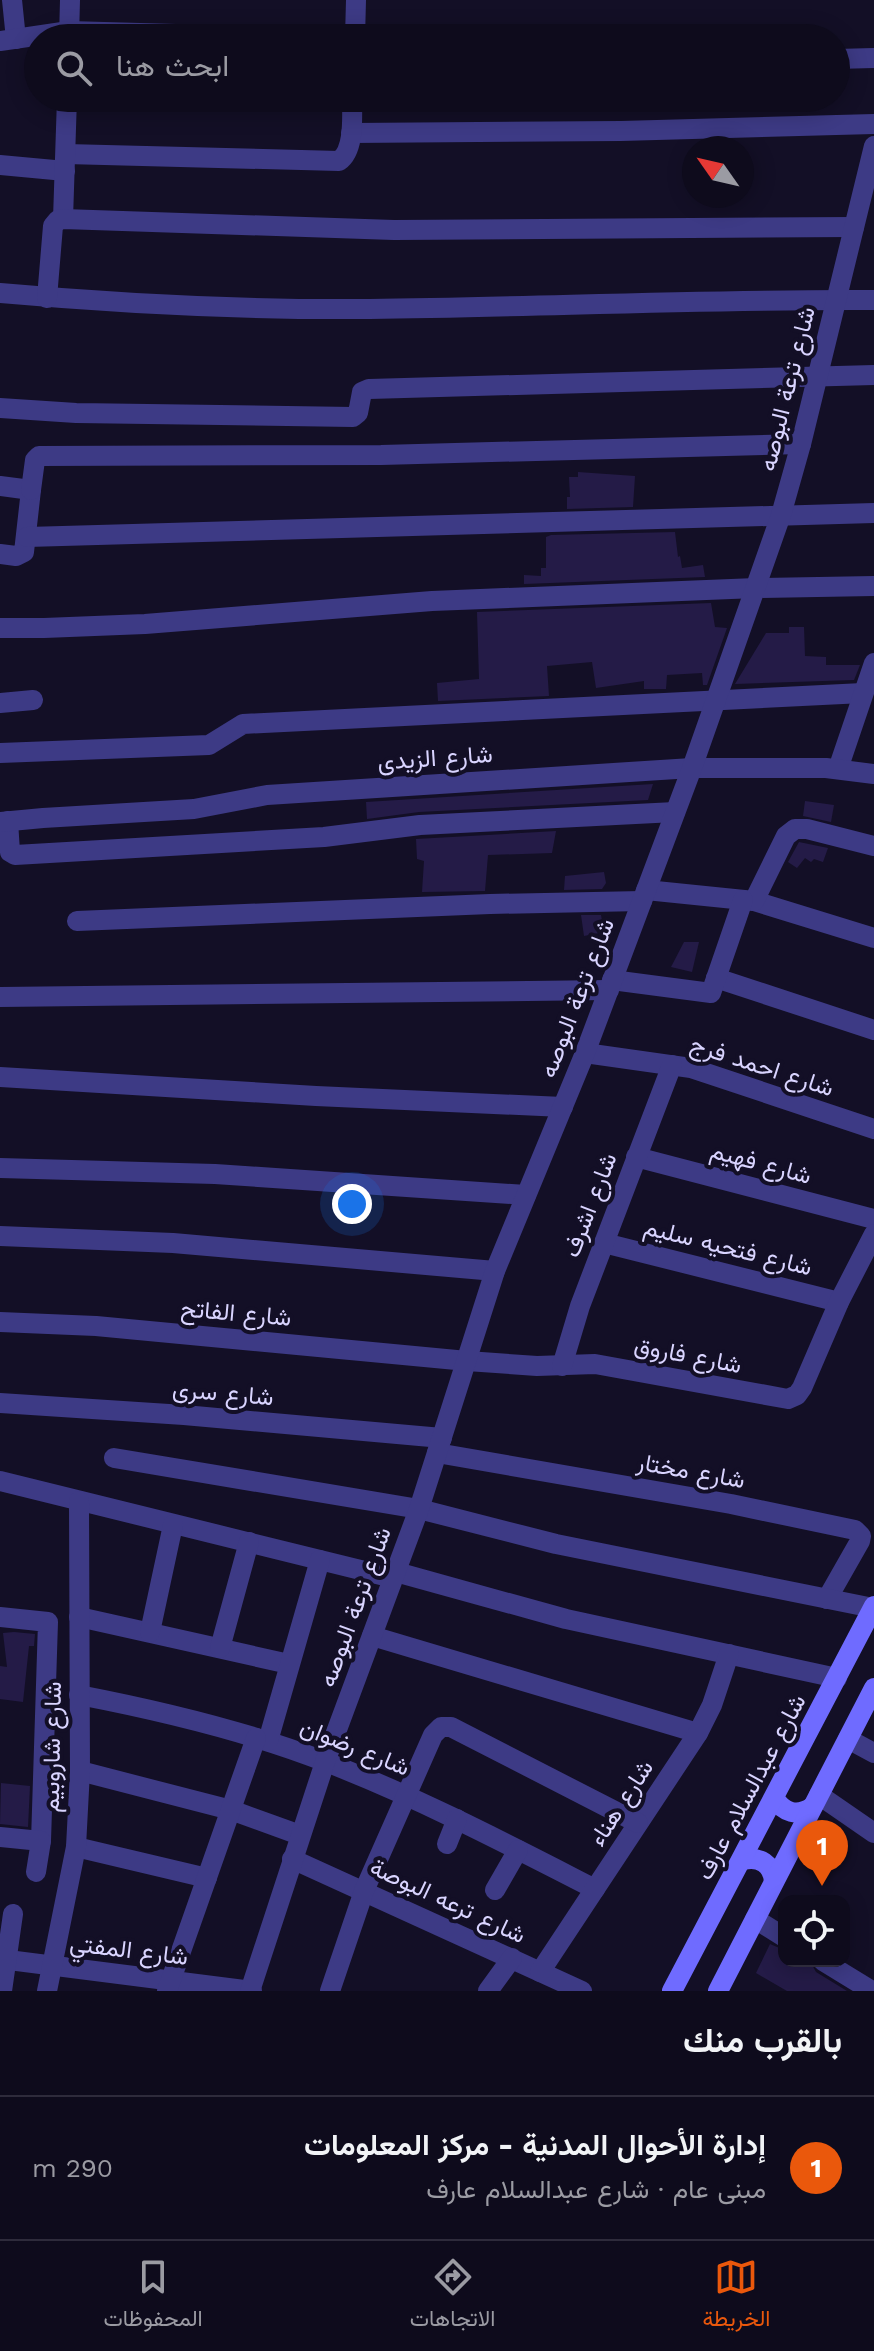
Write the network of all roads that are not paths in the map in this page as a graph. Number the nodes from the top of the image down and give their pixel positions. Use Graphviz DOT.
graph roads {
  1 [pos="12,0"];
  2 [pos="70,0"];
  3 [pos="356,0"];
  4 [pos="69,24"];
  5 [pos="355,24"];
  6 [pos="8,40"];
  7 [pos="874,58"];
  8 [pos="850,59"];
  9 [pos="67,112"];
  10 [pos="352,112"];
  11 [pos="874,124"];
  12 [pos="351,133"];
  13 [pos="874,146"];
  14 [pos="65,162"];
  15 [pos="0,165"];
  16 [pos="869,188"];
  17 [pos="63,219"];
  18 [pos="854,227"];
  19 [pos="0,293"];
  20 [pos="47,298"];
  21 [pos="836,300"];
  22 [pos="874,300"];
  23 [pos="874,375"];
  24 [pos="817,376"];
  25 [pos="0,408"];
  26 [pos="801,444"];
  27 [pos="0,486"];
  28 [pos="31,490"];
  29 [pos="874,513"];
  30 [pos="781,515"];
  31 [pos="27,537"];
  32 [pos="0,554"];
  33 [pos="874,586"];
  34 [pos="756,588"];
  35 [pos="0,628"];
  36 [pos="874,663"];
  37 [pos="863,693"];
  38 [pos="33,700"];
  39 [pos="716,700"];
  40 [pos="0,703"];
  41 [pos="0,753"];
  42 [pos="692,768"];
  43 [pos="838,769"];
  44 [pos="874,774"];
  45 [pos="675,812"];
  46 [pos="4,822"];
  47 [pos="874,846"];
  48 [pos="644,896"];
  49 [pos="748,901"];
  50 [pos="77,921"];
  51 [pos="874,938"];
  52 [pos="716,978"];
  53 [pos="610,985"];
  54 [pos="0,997"];
  55 [pos="874,1030"];
  56 [pos="585,1053"];
  57 [pos="672,1065"];
  58 [pos="0,1077"];
  59 [pos="563,1107"];
  60 [pos="874,1129"];
  61 [pos="636,1157"];
  62 [pos="0,1168"];
  63 [pos="526,1195"];
  64 [pos="874,1219"];
  65 [pos="874,1234"];
  66 [pos="0,1236"];
  67 [pos="604,1243"];
  68 [pos="495,1271"];
  69 [pos="839,1302"];
  70 [pos="0,1322"];
  71 [pos="467,1361"];
  72 [pos="562,1366"];
  73 [pos="0,1403"];
  74 [pos="440,1445"];
  75 [pos="114,1458"];
  76 [pos="0,1481"];
  77 [pos="79,1501"];
  78 [pos="419,1509"];
  79 [pos="173,1525"];
  80 [pos="249,1542"];
  81 [pos="320,1560"];
  82 [pos="395,1575"];
  83 [pos="827,1599"];
  84 [pos="874,1607"];
  85 [pos="0,1617"];
  86 [pos="79,1617"];
  87 [pos="150,1632"];
  88 [pos="372,1636"];
  89 [pos="220,1648"];
  90 [pos="729,1654"];
  91 [pos="289,1664"];
  92 [pos="837,1678"];
  93 [pos="874,1688"];
  94 [pos="79,1695"];
  95 [pos="698,1733"];
  96 [pos="848,1739"];
  97 [pos="262,1740"];
  98 [pos="874,1753"];
  99 [pos="325,1762"];
  100 [pos="80,1771"];
  101 [pos="406,1796"];
  102 [pos="774,1798"];
  103 [pos="816,1801"];
  104 [pos="231,1810"];
  105 [pos="457,1819"];
  106 [pos="638,1823"];
  107 [pos="874,1833"];
  108 [pos="300,1835"];
  109 [pos="0,1837"];
  110 [pos="41,1841"];
  111 [pos="447,1844"];
  112 [pos="76,1847"];
  113 [pos="518,1850"];
  114 [pos="292,1859"];
  115 [pos="743,1860"];
  116 [pos="36,1872"];
  117 [pos="207,1878"];
  118 [pos="774,1881"];
  119 [pos="595,1889"];
  120 [pos="495,1890"];
  121 [pos="364,1891"];
  122 [pos="13,1914"];
  123 [pos="755,1919"];
  124 [pos="778,1933"];
  125 [pos="512,1958"];
  126 [pos="4,1960"];
  127 [pos="53,1966"];
  128 [pos="833,1967"];
  129 [pos="540,1972"];
  130 [pos="169,1986"];
  131 [pos="333,1990"];
  132 [pos="2,1991"];
  133 [pos="47,1991"];
  134 [pos="251,1991"];
  135 [pos="488,1991"];
  136 [pos="582,1991"];
  137 [pos="672,1991"];
  138 [pos="718,1991"];
  139 [pos="872,1991"];
  1 -- 6 [label="street"];
  2 -- 4 [label="street"];
  3 -- 5 [label="street"];
  7 -- 8 [label="street"];
  9 -- 14 [label="street"];
  10 -- 12 [label="street"];
  11 -- 12 [label="street"];
  12 -- 14 [label="street"];
  13 -- 16 [label="street, شارع ترعة البوصه"];
  14 -- 15 [label="street"];
  14 -- 17 [label="street"];
  16 -- 18 [label="street, شارع ترعة البوصه"];
  17 -- 18 [label="street"];
  17 -- 20 [label="street"];
  18 -- 21 [label="street, شارع ترعة البوصه"];
  19 -- 20 [label="street"];
  20 -- 21 [label="street"];
  21 -- 22 [label="street"];
  21 -- 24 [label="street, شارع ترعة البوصه"];
  23 -- 24 [label="street"];
  24 -- 25 [label="street"];
  24 -- 26 [label="street, شارع ترعة البوصه"];
  26 -- 28 [label="street"];
  26 -- 30 [label="street, شارع ترعة البوصه"];
  27 -- 28 [label="street"];
  28 -- 31 [label="street"];
  29 -- 30 [label="street"];
  30 -- 31 [label="street"];
  30 -- 34 [label="street, شارع ترعة البوصه"];
  31 -- 32 [label="street"];
  33 -- 34 [label="street"];
  34 -- 35 [label="street"];
  34 -- 39 [label="street, شارع ترعة البوصه"];
  36 -- 37 [label="street"];
  37 -- 39 [label="street"];
  37 -- 43 [label="street"];
  38 -- 40 [label="street"];
  39 -- 41 [label="street"];
  39 -- 42 [label="street, شارع ترعة البوصه"];
  42 -- 43 [label="street, شارع الزيدى"];
  42 -- 45 [label="street, شارع ترعة البوصه"];
  42 -- 46 [label="street, شارع الزيدى"];
  43 -- 44 [label="street, شارع الزيدى"];
  45 -- 46 [label="street"];
  45 -- 48 [label="street, شارع ترعة البوصه"];
  47 -- 49 [label="street"];
  48 -- 49 [label="street"];
  48 -- 50 [label="street"];
  48 -- 53 [label="street, شارع ترعة البوصه"];
  49 -- 51 [label="street"];
  49 -- 52 [label="street"];
  52 -- 53 [label="street"];
  52 -- 55 [label="street"];
  53 -- 54 [label="street"];
  53 -- 56 [label="street, شارع ترعة البوصه"];
  56 -- 57 [label="street, شارع احمد فرج"];
  56 -- 59 [label="street, شارع ترعة البوصه"];
  57 -- 60 [label="street, شارع احمد فرج"];
  57 -- 61 [label="street, شارع اشرف"];
  58 -- 59 [label="street"];
  59 -- 63 [label="street, شارع ترعة البوصه"];
  61 -- 64 [label="street, شارع فهيم"];
  61 -- 67 [label="street, شارع اشرف"];
  62 -- 63 [label="street"];
  63 -- 68 [label="street, شارع ترعة البوصه"];
  65 -- 69 [label="street, شارع فاروق"];
  66 -- 68 [label="street"];
  67 -- 69 [label="street, شارع فتحيه سليم"];
  67 -- 72 [label="street, شارع اشرف"];
  68 -- 71 [label="street, شارع ترعة البوصه"];
  69 -- 72 [label="street, شارع فاروق"];
  70 -- 71 [label="street, شارع الفاتح"];
  71 -- 72 [label="street, شارع فاروق"];
  71 -- 74 [label="street, شارع ترعة البوصه"];
  73 -- 74 [label="street, شارع سرى"];
  74 -- 78 [label="street, شارع ترعة البوصه"];
  74 -- 83 [label="street, شارع مختار"];
  75 -- 78 [label="street"];
  76 -- 77 [label="street"];
  77 -- 79 [label="street"];
  77 -- 86 [label="street, شارع شاروبيم"];
  78 -- 82 [label="street, شارع ترعة البوصه"];
  78 -- 83 [label="street"];
  79 -- 80 [label="street"];
  79 -- 87 [label="street"];
  80 -- 81 [label="street"];
  80 -- 89 [label="street"];
  81 -- 82 [label="street"];
  81 -- 91 [label="street"];
  82 -- 88 [label="street, شارع ترعة البوصه"];
  82 -- 90 [label="street"];
  83 -- 84 [label="street"];
  84 -- 92 [label="main road, شارع عبدالسلام عارف"];
  85 -- 110 [label="street"];
  86 -- 87 [label="street"];
  86 -- 94 [label="street, شارع شاروبيم"];
  87 -- 89 [label="street"];
  88 -- 95 [label="street"];
  88 -- 99 [label="street, شارع ترعة البوصه"];
  89 -- 91 [label="street"];
  90 -- 92 [label="street"];
  90 -- 95 [label="street, شارع هناء"];
  91 -- 97 [label="street"];
  92 -- 102 [label="main road, شارع عبدالسلام عارف"];
  93 -- 96 [label="main road"];
  94 -- 97 [label="street, شارع رضوان"];
  94 -- 100 [label="street, شارع شاروبيم"];
  95 -- 106 [label="street, شارع هناء"];
  96 -- 98 [label="street"];
  96 -- 103 [label="main road"];
  97 -- 99 [label="street, شارع رضوان"];
  97 -- 104 [label="street"];
  99 -- 101 [label="street, شارع رضوان"];
  99 -- 108 [label="street, شارع ترعة البوصه"];
  100 -- 104 [label="street"];
  100 -- 112 [label="street, شارع شاروبيم"];
  101 -- 105 [label="street, شارع رضوان"];
  101 -- 106 [label="street"];
  101 -- 121 [label="street"];
  102 -- 103 [label="main road"];
  102 -- 115 [label="main road, شارع عبدالسلام عارف"];
  103 -- 107 [label="street"];
  103 -- 118 [label="main road"];
  104 -- 108 [label="street"];
  104 -- 117 [label="street"];
  105 -- 111 [label="street"];
  105 -- 113 [label="street, شارع رضوان"];
  106 -- 119 [label="street, شارع هناء"];
  108 -- 114 [label="street, شارع ترعة البوصه"];
  109 -- 110 [label="street"];
  110 -- 116 [label="street"];
  112 -- 117 [label="street"];
  112 -- 127 [label="street, شارع شاروبيم"];
  113 -- 119 [label="street, شارع رضوان"];
  113 -- 120 [label="street"];
  114 -- 121 [label="street, شارع ترعه البوصة"];
  114 -- 134 [label="street, شارع ترعة البوصه"];
  115 -- 118 [label="main road"];
  115 -- 137 [label="main road, شارع عبدالسلام عارف"];
  117 -- 130 [label="street"];
  118 -- 123 [label="main road"];
  119 -- 129 [label="street, شارع هناء"];
  121 -- 125 [label="street, شارع ترعه البوصة"];
  121 -- 131 [label="street"];
  122 -- 126 [label="street"];
  123 -- 124 [label="street"];
  123 -- 138 [label="main road"];
  125 -- 129 [label="street, شارع ترعه البوصة"];
  125 -- 135 [label="street"];
  126 -- 127 [label="street, شارع المفتي"];
  126 -- 132 [label="street"];
  127 -- 130 [label="street, شارع المفتي"];
  127 -- 133 [label="street, شارع شاروبيم"];
  128 -- 139 [label="street"];
  129 -- 136 [label="street, شارع ترعه البوصة"];
  130 -- 134 [label="street, شارع المفتي"];
}
